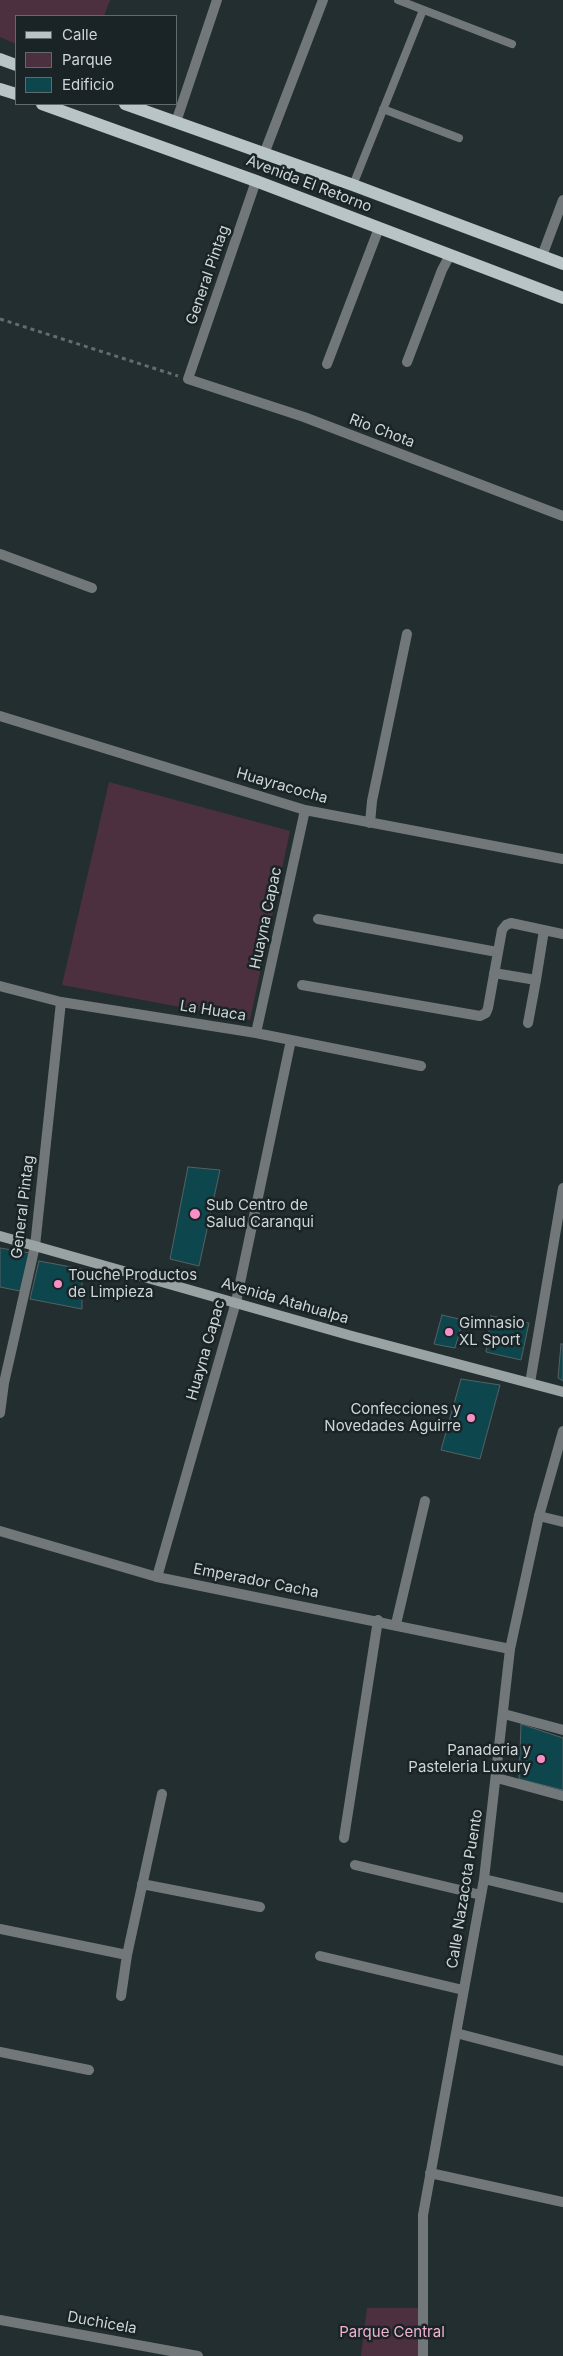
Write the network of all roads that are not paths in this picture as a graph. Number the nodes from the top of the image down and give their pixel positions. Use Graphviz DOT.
graph roads {
  1 [pos="217,0"];
  2 [pos="324,0"];
  3 [pos="398,0"];
  4 [pos="423,10"];
  5 [pos="512,44"];
  6 [pos="0,59"];
  7 [pos="15,65"];
  8 [pos="0,89"];
  9 [pos="15,94"];
  10 [pos="45,105"];
  11 [pos="128,105"];
  12 [pos="383,109"];
  13 [pos="176,122"];
  14 [pos="459,138"];
  15 [pos="264,154"];
  16 [pos="256,181"];
  17 [pos="353,185"];
  18 [pos="563,200"];
  19 [pos="379,228"];
  20 [pos="450,255"];
  21 [pos="542,256"];
  22 [pos="563,264"];
  23 [pos="563,298"];
  24 [pos="407,362"];
  25 [pos="327,364"];
  26 [pos="188,379"];
  27 [pos="563,516"];
  28 [pos="0,554"];
  29 [pos="92,588"];
  30 [pos="407,634"];
  31 [pos="0,716"];
  32 [pos="305,810"];
  33 [pos="370,823"];
  34 [pos="563,859"];
  35 [pos="318,919"];
  36 [pos="544,930"];
  37 [pos="563,934"];
  38 [pos="498,952"];
  39 [pos="494,973"];
  40 [pos="536,980"];
  41 [pos="302,984"];
  42 [pos="0,986"];
  43 [pos="61,1002"];
  44 [pos="528,1023"];
  45 [pos="256,1033"];
  46 [pos="291,1040"];
  47 [pos="421,1066"];
  48 [pos="563,1188"];
  49 [pos="0,1236"];
  50 [pos="35,1246"];
  51 [pos="236,1302"];
  52 [pos="2,1383"];
  53 [pos="530,1383"];
  54 [pos="563,1392"];
  55 [pos="0,1413"];
  56 [pos="563,1431"];
  57 [pos="425,1501"];
  58 [pos="539,1516"];
  59 [pos="563,1522"];
  60 [pos="0,1531"];
  61 [pos="157,1577"];
  62 [pos="378,1620"];
  63 [pos="396,1624"];
  64 [pos="510,1649"];
  65 [pos="504,1714"];
  66 [pos="563,1730"];
  67 [pos="497,1778"];
  68 [pos="162,1794"];
  69 [pos="563,1796"];
  70 [pos="344,1838"];
  71 [pos="355,1865"];
  72 [pos="484,1879"];
  73 [pos="142,1884"];
  74 [pos="481,1895"];
  75 [pos="563,1898"];
  76 [pos="260,1907"];
  77 [pos="0,1929"];
  78 [pos="127,1955"];
  79 [pos="320,1956"];
  80 [pos="463,1990"];
  81 [pos="122,1996"];
  82 [pos="456,2033"];
  83 [pos="0,2052"];
  84 [pos="563,2061"];
  85 [pos="89,2070"];
  86 [pos="430,2173"];
  87 [pos="563,2202"];
  88 [pos="0,2320"];
  89 [pos="198,2356"];
  90 [pos="423,2356"];
  1 -- 13 [label="street"];
  2 -- 15 [label="street"];
  3 -- 4 [label="lane"];
  4 -- 5 [label="lane"];
  4 -- 12 [label="lane"];
  6 -- 7 [label="main road"];
  8 -- 9 [label="main road"];
  10 -- 16 [label="main road, Avenida El Retorno"];
  11 -- 13 [label="main road, Avenida El Retorno"];
  12 -- 14 [label="lane"];
  12 -- 17 [label="lane"];
  13 -- 15 [label="main road, Avenida El Retorno"];
  15 -- 17 [label="main road, Avenida El Retorno"];
  16 -- 19 [label="main road, Avenida El Retorno"];
  16 -- 26 [label="street, General Pintag"];
  17 -- 21 [label="main road, Avenida El Retorno"];
  18 -- 21 [label="street"];
  19 -- 20 [label="main road, Avenida El Retorno"];
  19 -- 25 [label="street"];
  20 -- 23 [label="main road, Avenida El Retorno"];
  20 -- 24 [label="street"];
  21 -- 22 [label="main road, Avenida El Retorno"];
  26 -- 27 [label="street, Rio Chota"];
  28 -- 29 [label="street"];
  30 -- 33 [label="street"];
  31 -- 32 [label="street, Huayracocha"];
  32 -- 33 [label="street, Huayracocha"];
  32 -- 45 [label="street, Huayna Capac"];
  33 -- 34 [label="street, Huayracocha"];
  35 -- 38 [label="street"];
  36 -- 37 [label="street"];
  36 -- 38 [label="street"];
  36 -- 40 [label="street"];
  38 -- 39 [label="street"];
  39 -- 40 [label="street"];
  39 -- 41 [label="street"];
  40 -- 44 [label="street"];
  42 -- 43 [label="street, La Huaca"];
  43 -- 45 [label="street, La Huaca"];
  43 -- 50 [label="street, General Pintag"];
  45 -- 46 [label="street, La Huaca"];
  46 -- 47 [label="street, La Huaca"];
  46 -- 51 [label="street, Huayna Capac"];
  48 -- 53 [label="street"];
  49 -- 50 [label="main road, Avenida Atahualpa"];
  50 -- 51 [label="main road, Avenida Atahualpa"];
  50 -- 52 [label="street, General Pintag"];
  51 -- 53 [label="main road, Avenida Atahualpa"];
  51 -- 61 [label="street, Huayna Capac"];
  52 -- 55 [label="street, General Pintag"];
  53 -- 54 [label="main road, Avenida Atahualpa"];
  56 -- 58 [label="street, Calle Nazacota Puento"];
  57 -- 63 [label="street"];
  58 -- 59 [label="street"];
  58 -- 64 [label="street, Calle Nazacota Puento"];
  60 -- 61 [label="street, Emperador Cacha"];
  61 -- 62 [label="street, Emperador Cacha"];
  62 -- 63 [label="street, Emperador Cacha"];
  62 -- 70 [label="street"];
  63 -- 64 [label="street, Emperador Cacha"];
  64 -- 65 [label="street, Calle Nazacota Puento"];
  65 -- 66 [label="street"];
  65 -- 67 [label="street, Calle Nazacota Puento"];
  67 -- 69 [label="street"];
  67 -- 72 [label="street, Calle Nazacota Puento"];
  68 -- 73 [label="street"];
  71 -- 74 [label="street"];
  72 -- 74 [label="street, Calle Nazacota Puento"];
  72 -- 75 [label="street"];
  73 -- 76 [label="street"];
  73 -- 78 [label="street"];
  74 -- 80 [label="street, Calle Nazacota Puento"];
  77 -- 78 [label="street"];
  78 -- 81 [label="street"];
  79 -- 80 [label="street"];
  80 -- 82 [label="street, Calle Nazacota Puento"];
  82 -- 84 [label="street"];
  82 -- 86 [label="street, Calle Nazacota Puento"];
  83 -- 85 [label="street"];
  86 -- 87 [label="street"];
  86 -- 90 [label="street, Calle Nazacota Puento"];
  88 -- 89 [label="street, Duchicela"];
}
